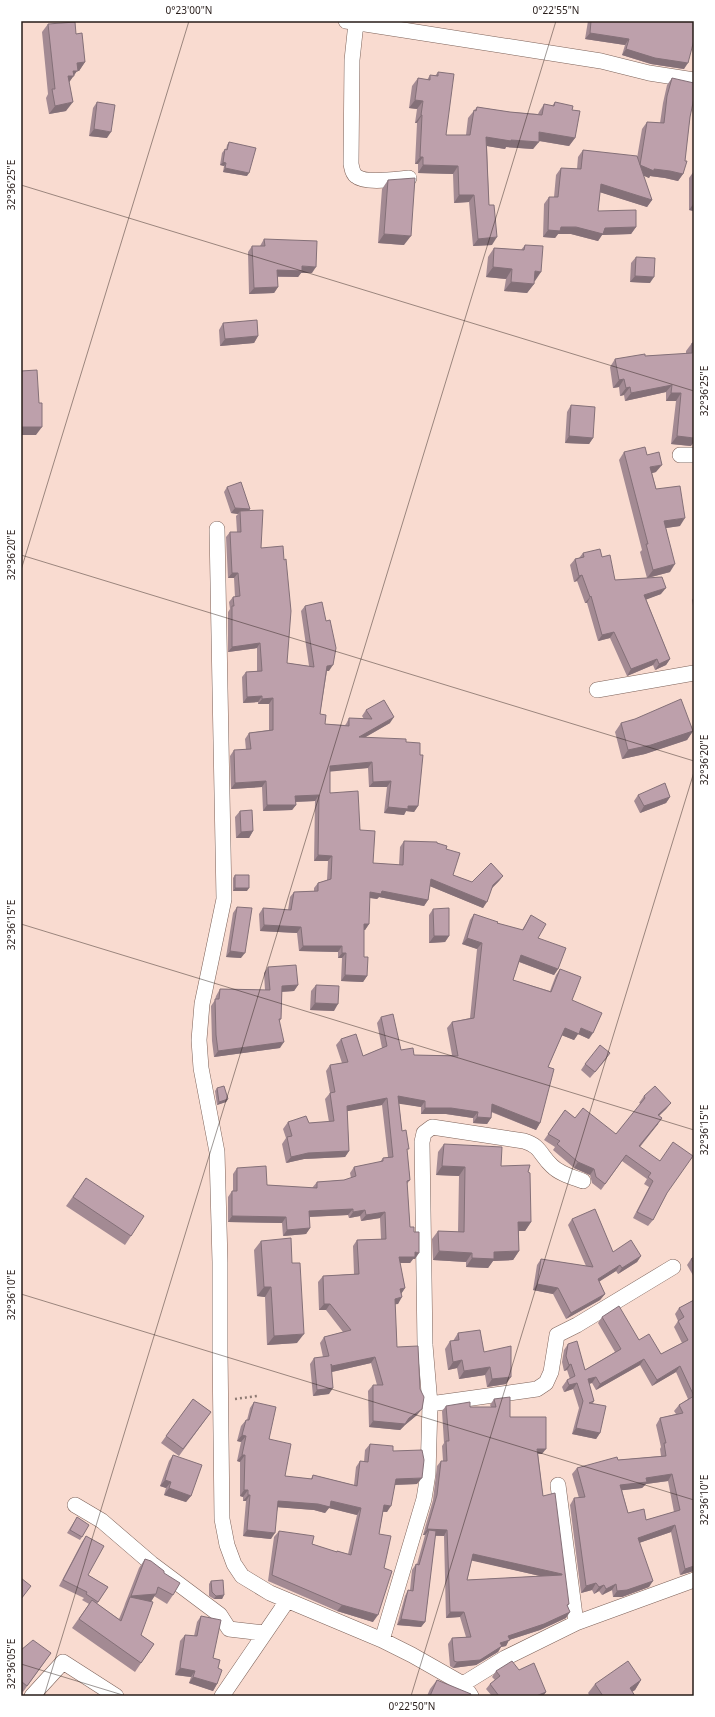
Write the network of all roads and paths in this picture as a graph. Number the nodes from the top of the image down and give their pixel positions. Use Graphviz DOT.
graph roads {
  1 [pos="351,22"];
  2 [pos="694,80"];
  3 [pos="409,178"];
  4 [pos="217,529"];
  5 [pos="694,673"];
  6 [pos="597,690"];
  7 [pos="583,1181"];
  8 [pos="673,1266"];
  9 [pos="257,1396"];
  10 [pos="220,1401"];
  11 [pos="430,1404"];
  12 [pos="558,1485"];
  13 [pos="76,1505"];
  14 [pos="694,1580"];
  15 [pos="287,1601"];
  16 [pos="576,1623"];
  17 [pos="264,1633"];
  18 [pos="382,1640"];
  19 [pos="467,1690"];
  20 [pos="32,1696"];
  21 [pos="116,1696"];
  22 [pos="222,1696"];
  1 -- 2 [label="street"];
  1 -- 3 [label="street"];
  4 -- 10 [label="street"];
  5 -- 6 [label="street"];
  7 -- 11 [label="street"];
  8 -- 11 [label="street"];
  9 -- 10 [label="path"];
  10 -- 15 [label="street"];
  11 -- 18 [label="street"];
  12 -- 16 [label="street"];
  13 -- 17 [label="street"];
  14 -- 16 [label="street"];
  15 -- 17 [label="street"];
  15 -- 18 [label="street"];
  16 -- 19 [label="street"];
  17 -- 22 [label="street"];
  18 -- 19 [label="street"];
  20 -- 21 [label="street"];
}
